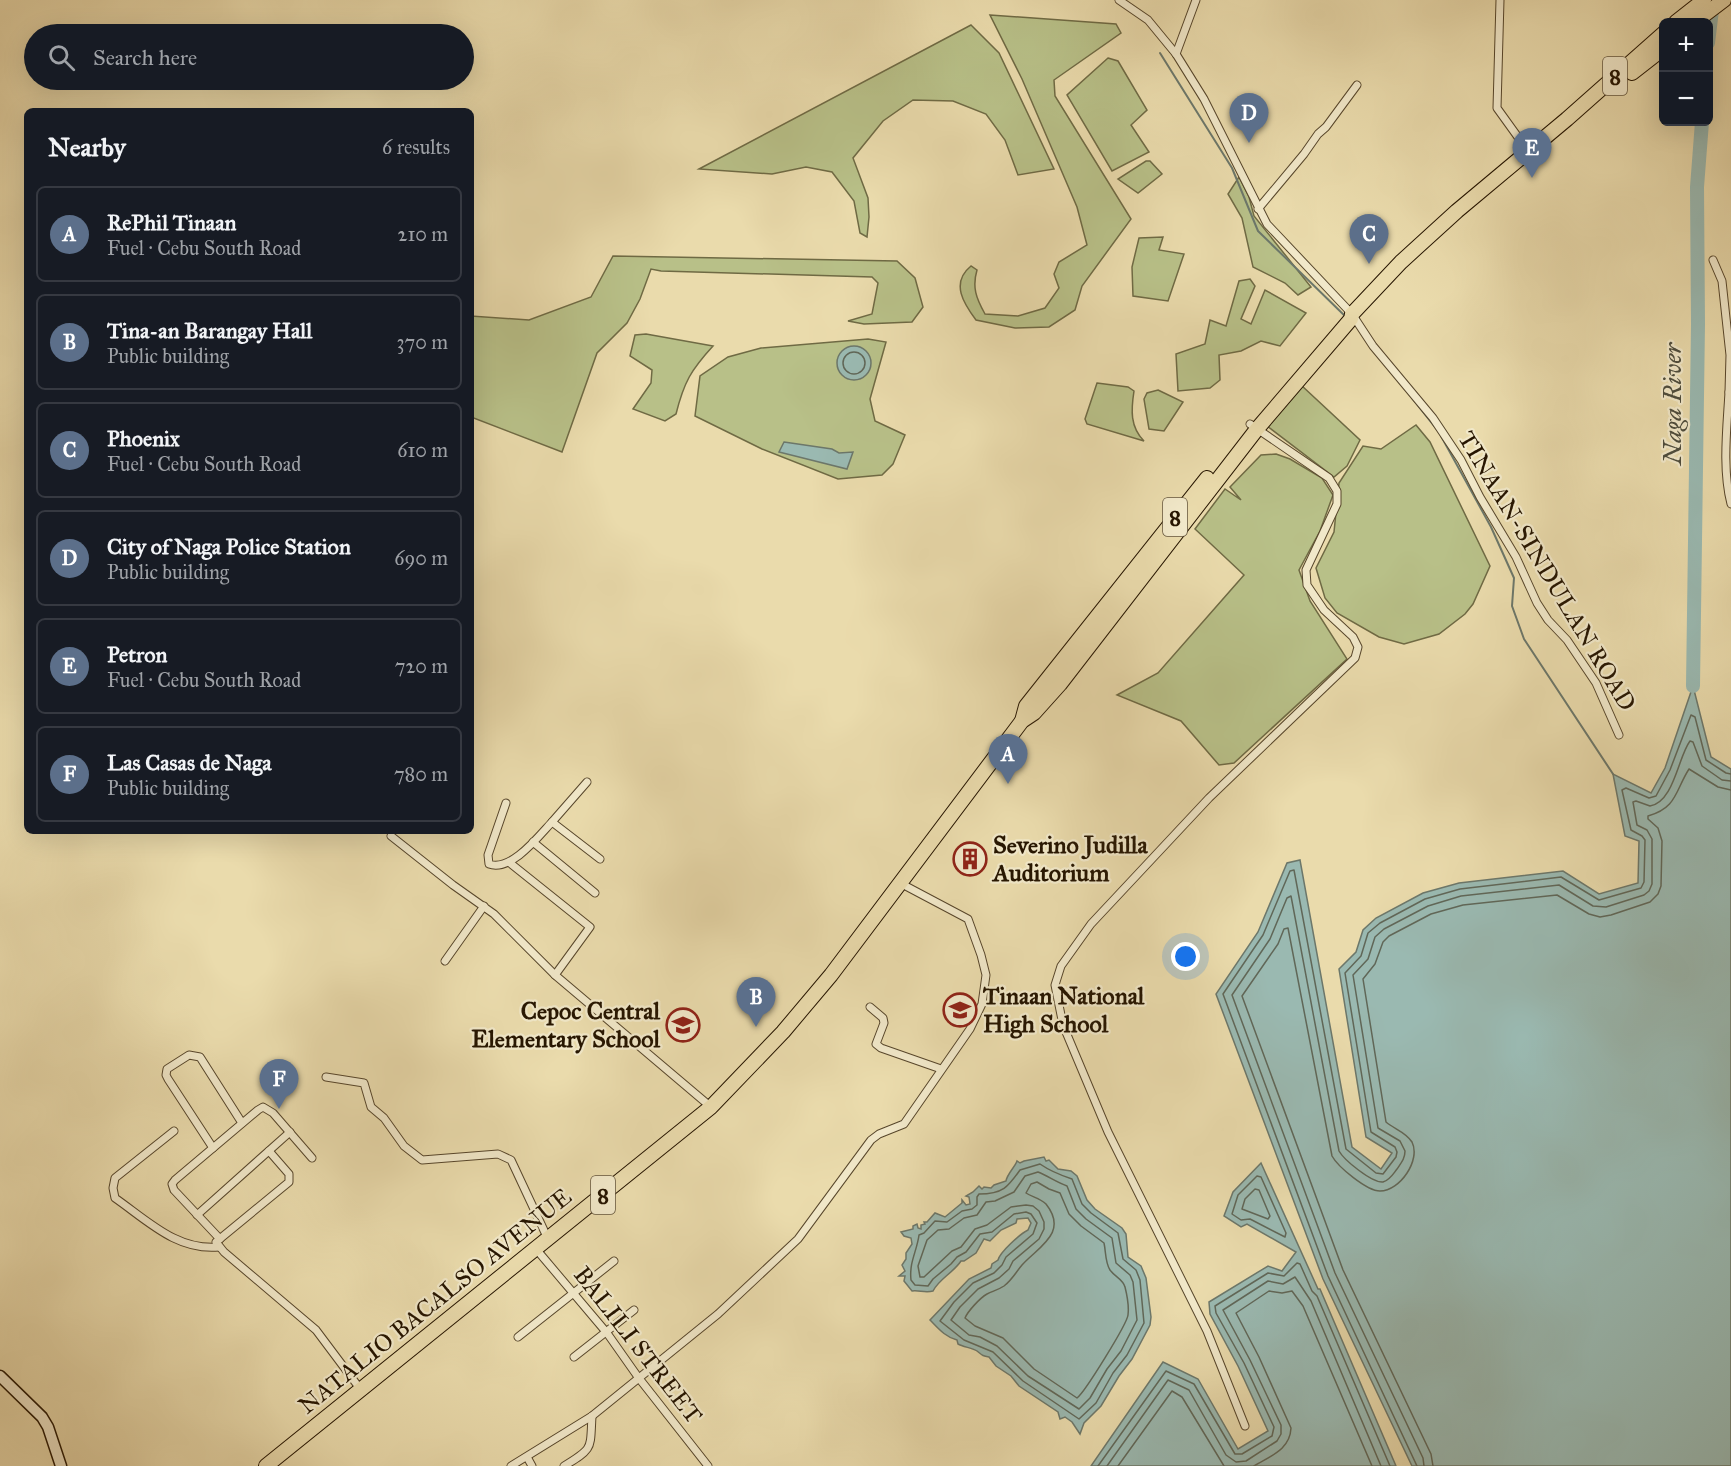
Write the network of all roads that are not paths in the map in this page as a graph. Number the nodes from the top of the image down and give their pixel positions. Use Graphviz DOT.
graph roads {
  1 [pos="1119,0"];
  2 [pos="1196,0"];
  3 [pos="1500,0"];
  4 [pos="1704,0"];
  5 [pos="1724,0"];
  6 [pos="1688,18"];
  7 [pos="1690,18"];
  8 [pos="1659,37"];
  9 [pos="1659,52"];
  10 [pos="1176,54"];
  11 [pos="1357,85"];
  12 [pos="1567,119"];
  13 [pos="1528,151"];
  14 [pos="1258,209"];
  15 [pos="1713,260"];
  16 [pos="1347,319"];
  17 [pos="1730,391"];
  18 [pos="1253,426"];
  19 [pos="1731,504"];
  20 [pos="1619,735"];
  21 [pos="587,782"];
  22 [pos="506,803"];
  23 [pos="552,822"];
  24 [pos="391,836"];
  25 [pos="533,842"];
  26 [pos="600,860"];
  27 [pos="510,862"];
  28 [pos="900,883"];
  29 [pos="595,893"];
  30 [pos="484,906"];
  31 [pos="445,961"];
  32 [pos="555,975"];
  33 [pos="870,1007"];
  34 [pos="941,1069"];
  35 [pos="326,1077"];
  36 [pos="711,1107"];
  37 [pos="243,1123"];
  38 [pos="174,1131"];
  39 [pos="290,1132"];
  40 [pos="213,1148"];
  41 [pos="269,1151"];
  42 [pos="312,1158"];
  43 [pos="197,1215"];
  44 [pos="548,1239"];
  45 [pos="218,1243"];
  46 [pos="536,1249"];
  47 [pos="614,1261"];
  48 [pos="573,1294"];
  49 [pos="634,1310"];
  50 [pos="607,1333"];
  51 [pos="518,1336"];
  52 [pos="574,1357"];
  53 [pos="0,1376"];
  54 [pos="639,1377"];
  55 [pos="361,1390"];
  56 [pos="592,1416"];
  57 [pos="1245,1426"];
  58 [pos="527,1457"];
  59 [pos="61,1466"];
  60 [pos="266,1466"];
  61 [pos="511,1466"];
  62 [pos="532,1466"];
  63 [pos="564,1466"];
  64 [pos="708,1466"];
  1 -- 10 [label="street, TINAAN-SINDULAN ROAD"];
  2 -- 10 [label="street"];
  3 -- 13 [label="street"];
  4 -- 6 [label="highway"];
  5 -- 7 [label="highway"];
  8 -- 12 [label="highway, 8"];
  9 -- 12 [label="highway, 8"];
  10 -- 14 [label="street, TINAAN-SINDULAN ROAD"];
  11 -- 14 [label="street"];
  12 -- 13 [label="highway, 8"];
  13 -- 16 [label="highway, 8"];
  14 -- 16 [label="street, TINAAN-SINDULAN ROAD"];
  15 -- 17 [label="street"];
  16 -- 18 [label="highway, 8"];
  16 -- 20 [label="street, TINAAN-SINDULAN ROAD"];
  17 -- 19 [label="street"];
  18 -- 28 [label="highway, 8"];
  18 -- 57 [label="street"];
  21 -- 23 [label="street"];
  22 -- 27 [label="street"];
  23 -- 25 [label="street"];
  23 -- 26 [label="street"];
  24 -- 30 [label="street"];
  25 -- 27 [label="street"];
  25 -- 29 [label="street"];
  27 -- 32 [label="street"];
  28 -- 34 [label="street"];
  28 -- 36 [label="highway, NATALIO BACALSO AVENUE / 8"];
  30 -- 31 [label="street"];
  30 -- 32 [label="street"];
  32 -- 36 [label="street"];
  33 -- 34 [label="street"];
  34 -- 54 [label="street"];
  35 -- 44 [label="street"];
  36 -- 44 [label="highway, NATALIO BACALSO AVENUE / 8"];
  37 -- 39 [label="street"];
  37 -- 40 [label="street"];
  37 -- 40 [label="street"];
  38 -- 45 [label="street"];
  39 -- 41 [label="street"];
  39 -- 42 [label="street"];
  40 -- 43 [label="street"];
  41 -- 43 [label="street"];
  41 -- 45 [label="street"];
  43 -- 45 [label="street"];
  44 -- 46 [label="highway, NATALIO BACALSO AVENUE / 8"];
  45 -- 55 [label="street"];
  46 -- 48 [label="street, BALILI STREET"];
  46 -- 55 [label="highway, NATALIO BACALSO AVENUE / 8"];
  47 -- 48 [label="street"];
  48 -- 50 [label="street, BALILI STREET"];
  48 -- 51 [label="street"];
  49 -- 50 [label="street"];
  50 -- 52 [label="street"];
  50 -- 54 [label="street, BALILI STREET"];
  53 -- 59 [label="street"];
  54 -- 56 [label="street"];
  54 -- 64 [label="street, BALILI STREET"];
  55 -- 60 [label="highway, NATALIO BACALSO AVENUE / 8"];
  56 -- 58 [label="street"];
  56 -- 63 [label="street"];
  58 -- 61 [label="street"];
  58 -- 62 [label="street"];
}
